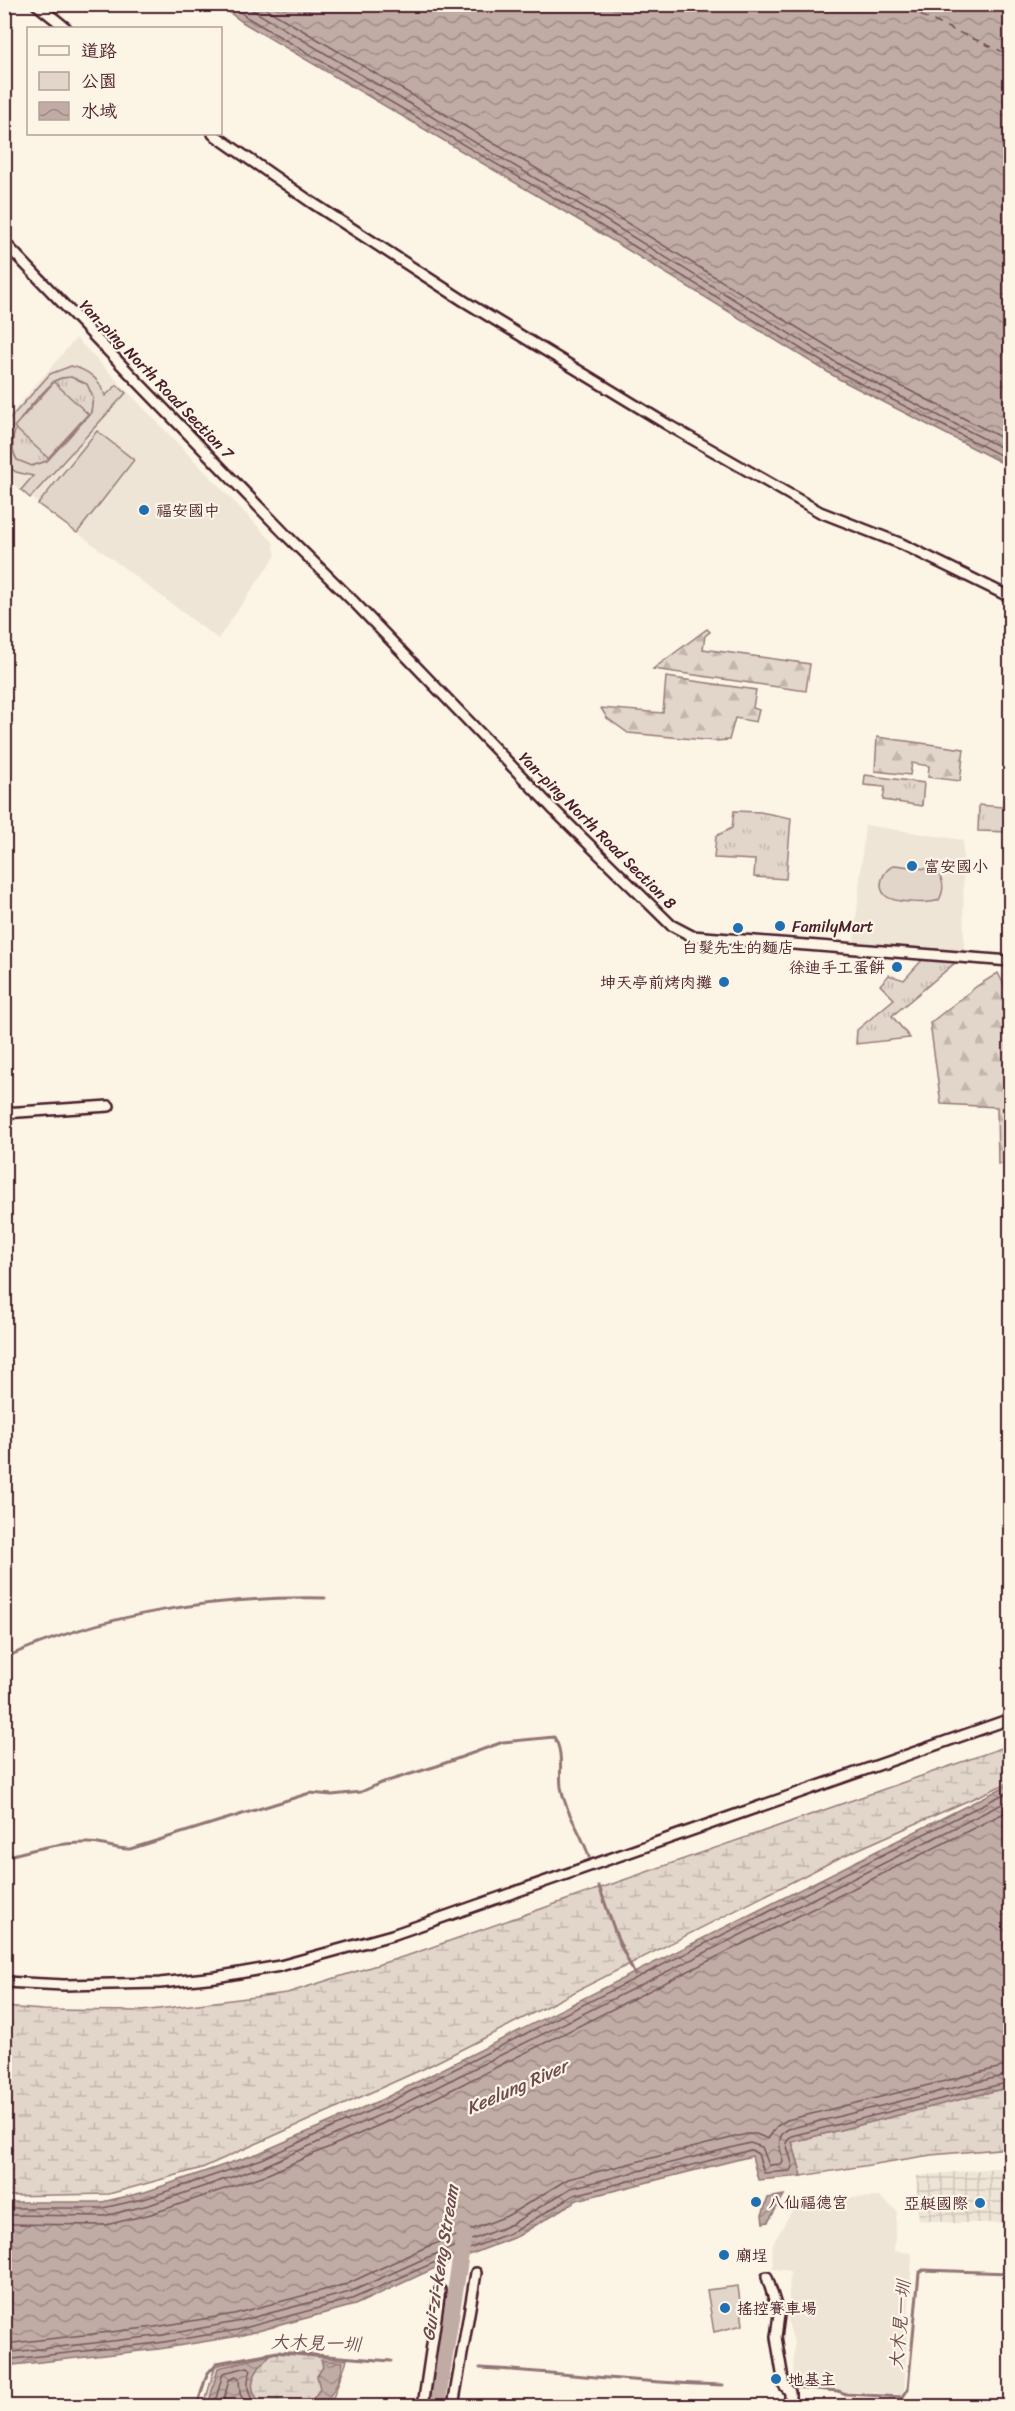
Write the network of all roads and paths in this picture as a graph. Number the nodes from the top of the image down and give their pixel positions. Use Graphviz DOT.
graph roads {
  1 [pos="36,4"];
  2 [pos="65,27"];
  3 [pos="214,135"];
  4 [pos="4,242"];
  5 [pos="288,537"];
  6 [pos="1011,597"];
  7 [pos="1011,961"];
  8 [pos="109,1106"];
  9 [pos="4,1113"];
  10 [pos="1011,1719"];
  11 [pos="4,1982"];
  12 [pos="476,2273"];
  13 [pos="767,2277"];
  14 [pos="440,2290"];
  15 [pos="423,2406"];
  16 [pos="453,2406"];
  17 [pos="790,2406"];
  1 -- 2 [label="street"];
  3 -- 6 [label="street"];
  4 -- 5 [label="street, Yan-ping North Road Section 7"];
  5 -- 7 [label="street, Yan-ping North Road Section 8"];
  8 -- 9 [label="street"];
  10 -- 11 [label="street"];
  12 -- 16 [label="street"];
  13 -- 17 [label="street"];
  14 -- 15 [label="street"];
}
